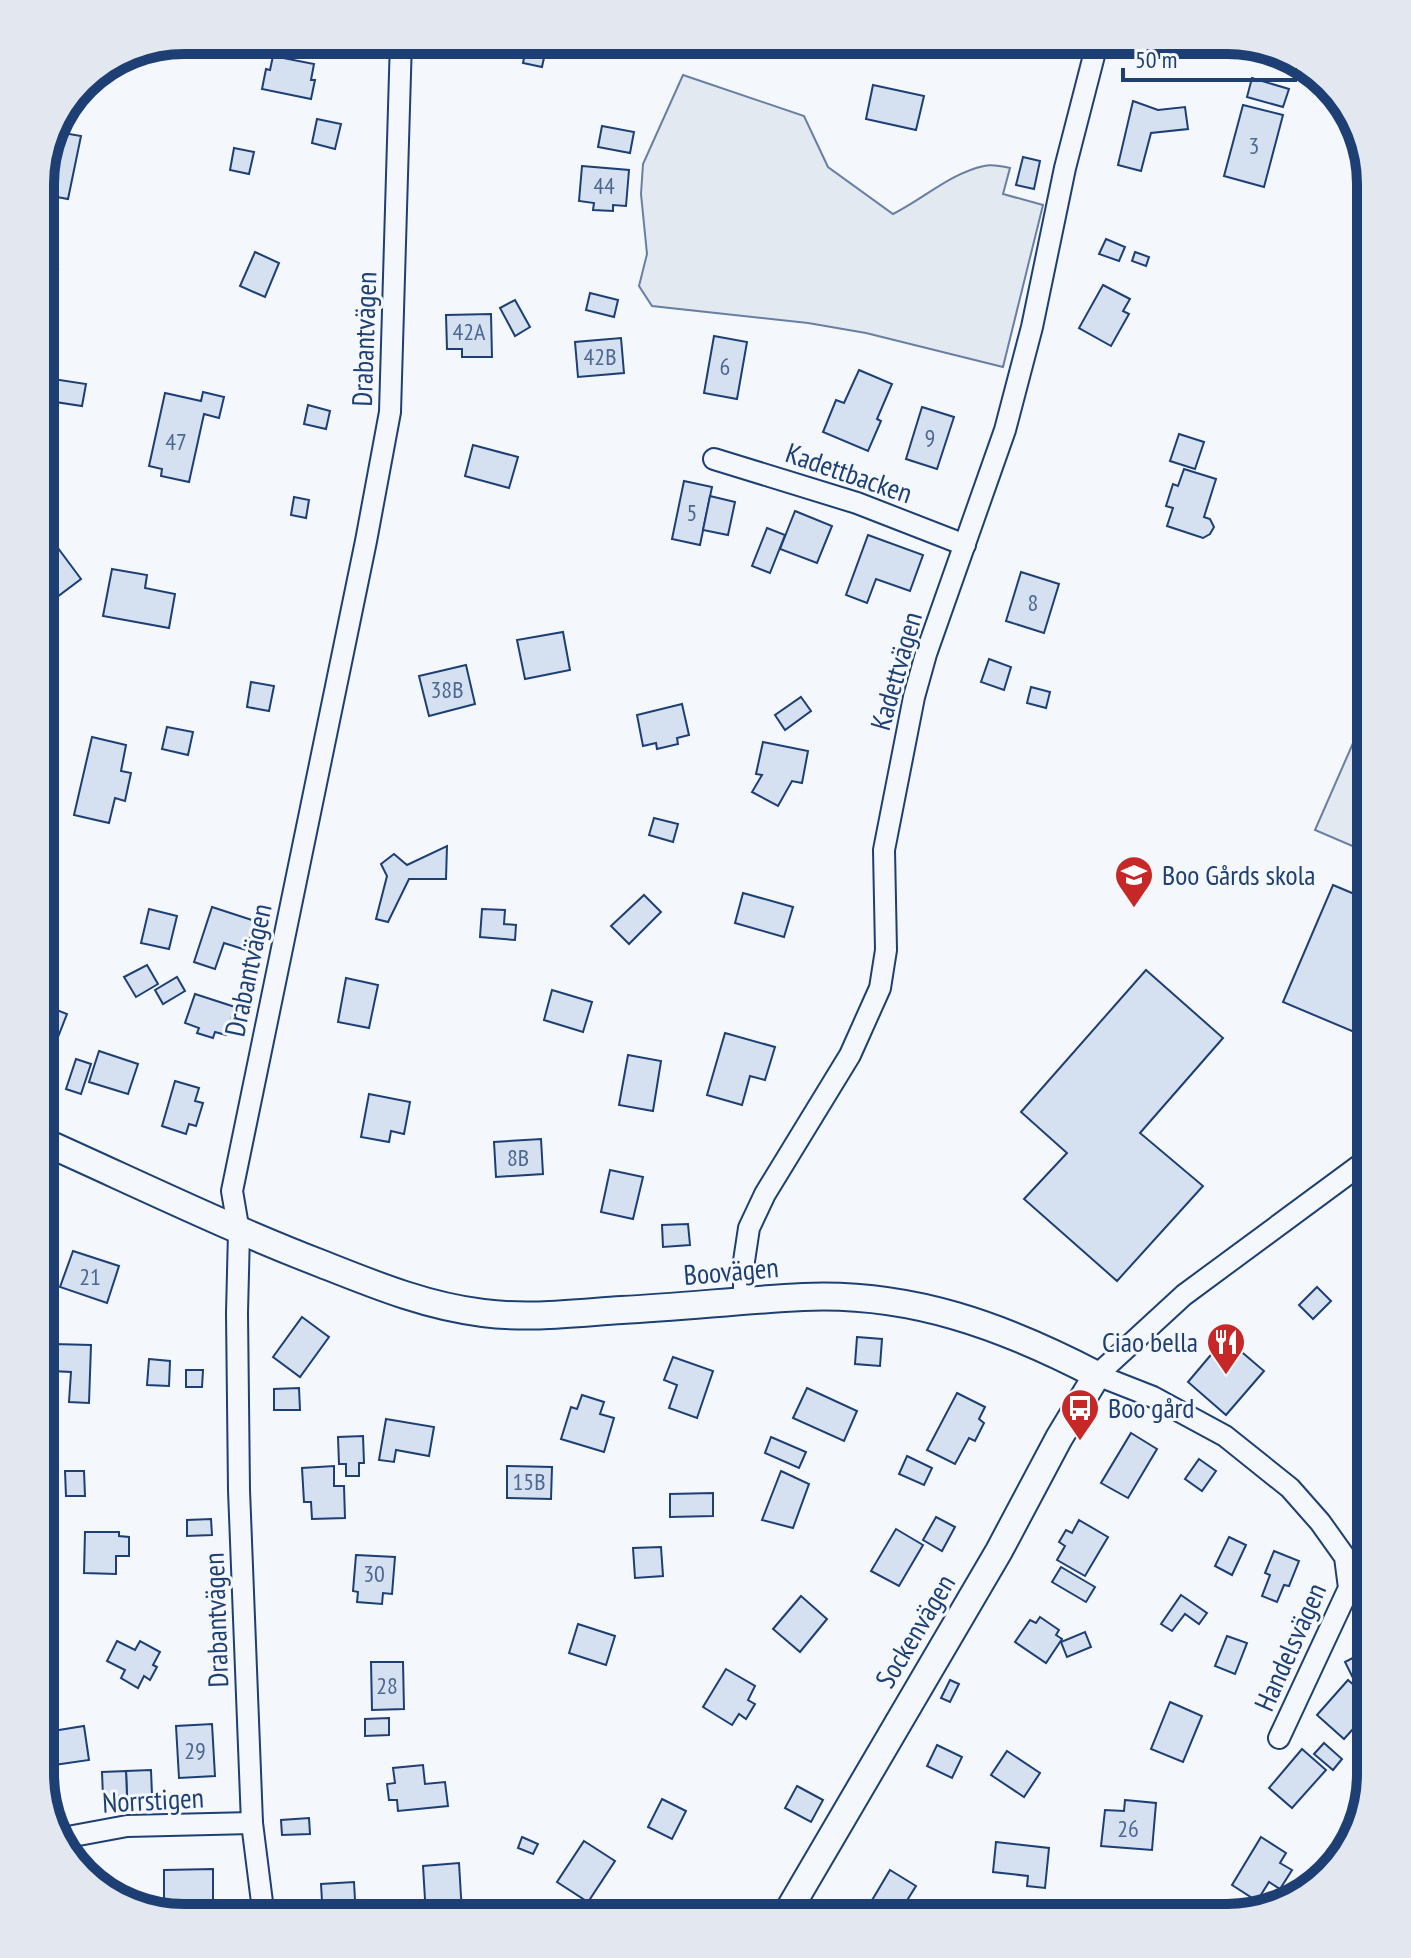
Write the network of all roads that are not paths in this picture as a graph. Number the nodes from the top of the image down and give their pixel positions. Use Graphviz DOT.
graph roads {
  1 [pos="401,54"];
  2 [pos="1094,54"];
  3 [pos="714,459"];
  4 [pos="965,545"];
  5 [pos="54,1146"];
  6 [pos="1357,1167"];
  7 [pos="239,1232"];
  8 [pos="744,1302"];
  9 [pos="1097,1375"];
  10 [pos="1279,1738"];
  11 [pos="252,1823"];
  12 [pos="70,1837"];
  13 [pos="262,1904"];
  14 [pos="792,1904"];
  1 -- 7 [label="street, Drabantvägen"];
  2 -- 4 [label="street, Kadettvägen"];
  3 -- 4 [label="street, Kadettbacken"];
  4 -- 8 [label="street, Kadettvägen"];
  5 -- 7 [label="street, Boovägen"];
  6 -- 9 [label="street"];
  7 -- 8 [label="street, Boovägen"];
  7 -- 11 [label="street, Drabantvägen"];
  8 -- 9 [label="street, Boovägen"];
  9 -- 10 [label="street, Handelsvägen"];
  9 -- 14 [label="street, Sockenvägen"];
  11 -- 12 [label="street, Norrstigen"];
  11 -- 13 [label="street, Drabantvägen"];
}
